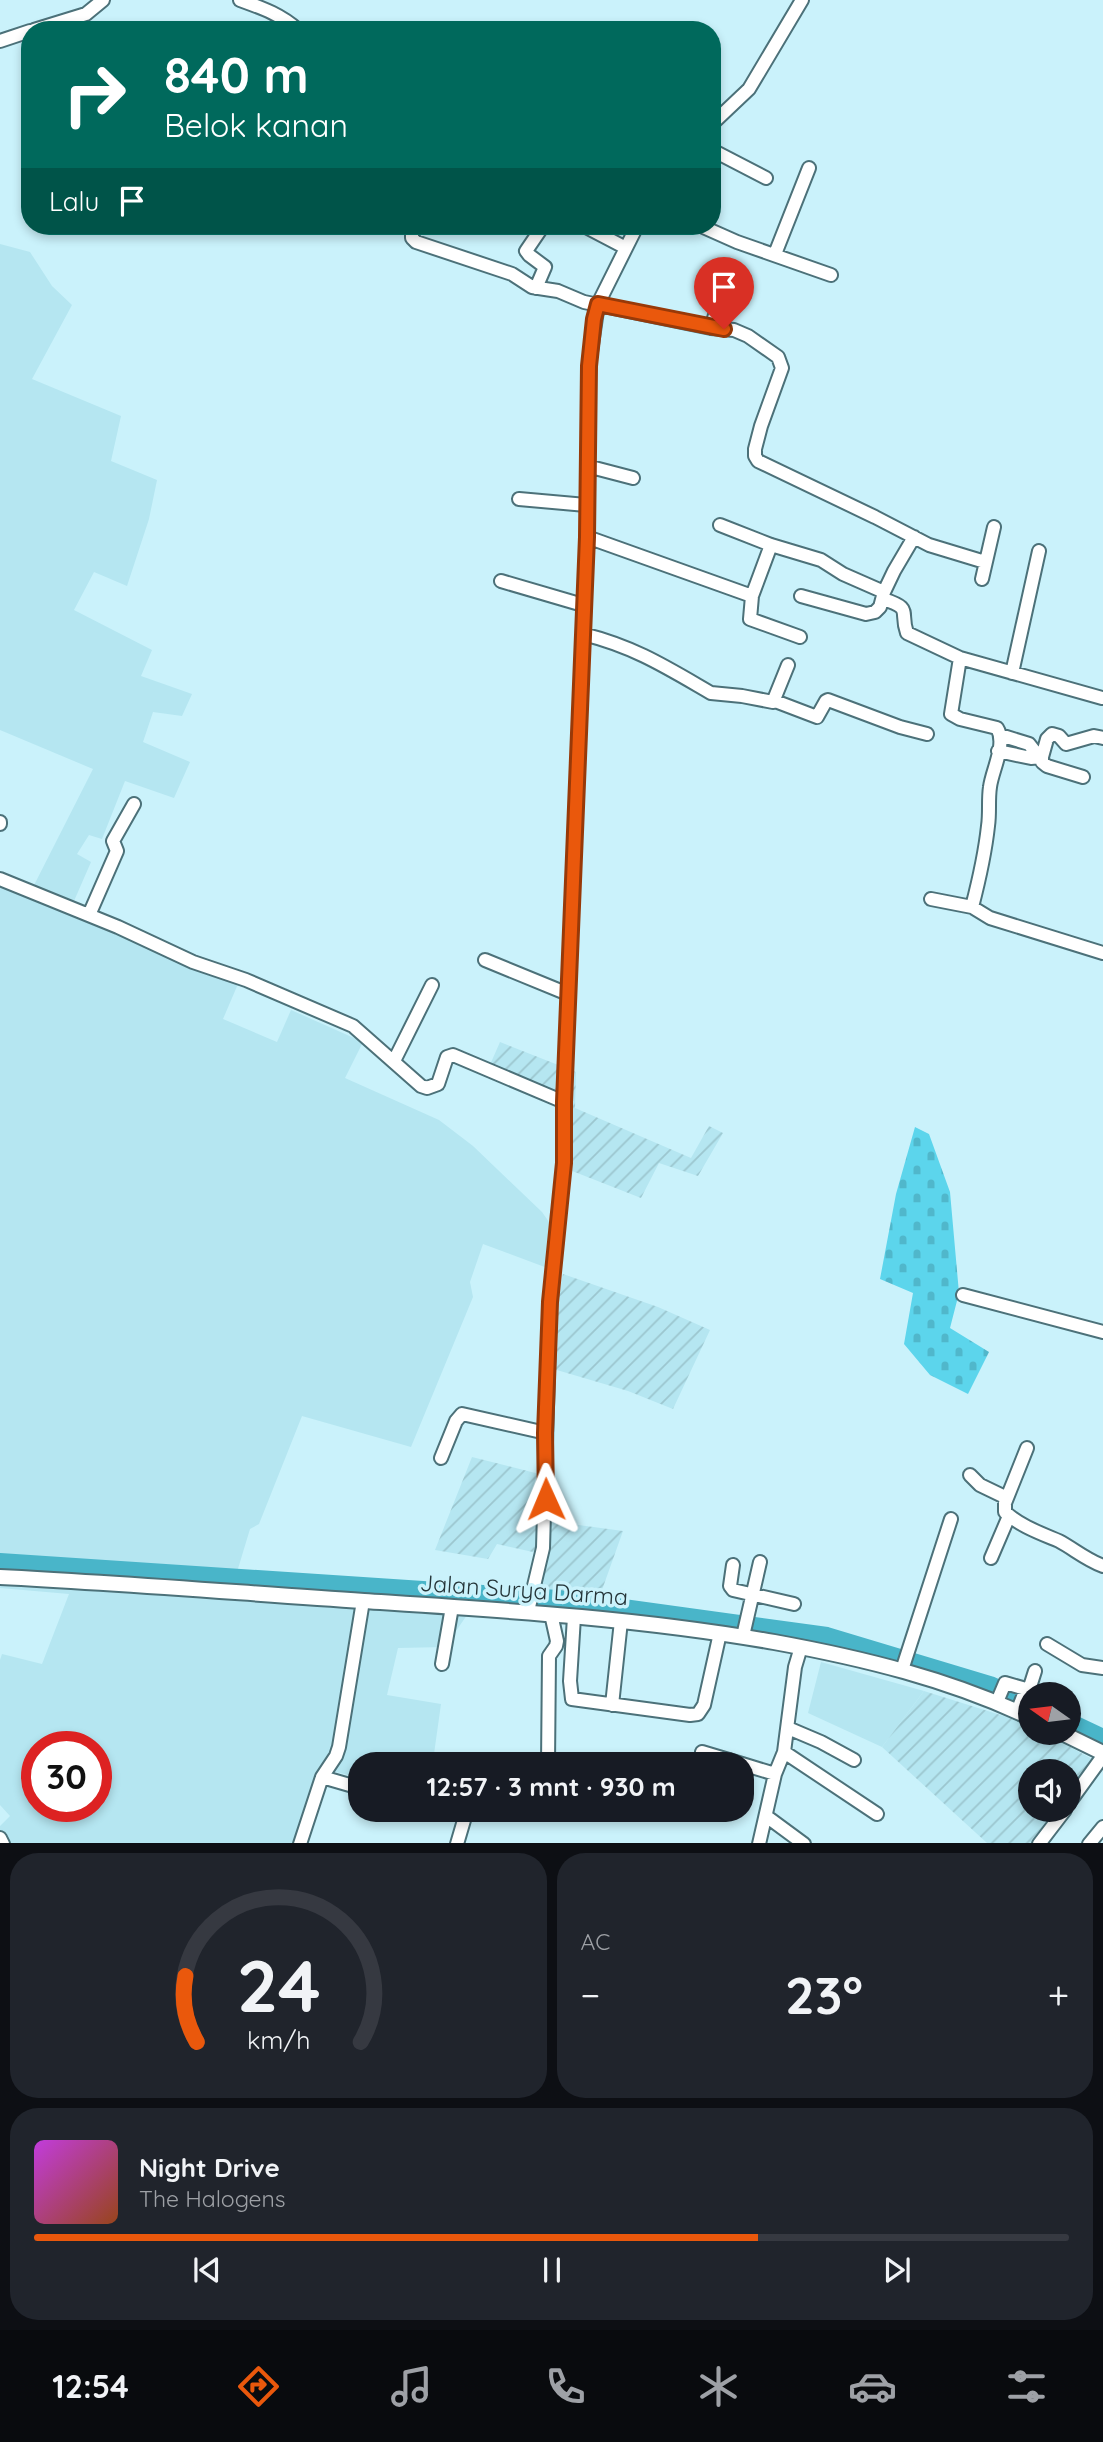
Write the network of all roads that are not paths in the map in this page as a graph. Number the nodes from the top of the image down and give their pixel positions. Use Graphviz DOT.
graph roads {
  1 [pos="103,0"];
  2 [pos="240,0"];
  3 [pos="802,0"];
  4 [pos="65,21"];
  5 [pos="287,21"];
  6 [pos="21,34"];
  7 [pos="0,41"];
  8 [pos="721,115"];
  9 [pos="721,155"];
  10 [pos="809,168"];
  11 [pos="766,178"];
  12 [pos="412,235"];
  13 [pos="537,235"];
  14 [pos="601,235"];
  15 [pos="632,235"];
  16 [pos="721,235"];
  17 [pos="626,248"];
  18 [pos="775,254"];
  19 [pos="831,275"];
  20 [pos="724,286"];
  21 [pos="536,288"];
  22 [pos="598,304"];
  23 [pos="711,328"];
  24 [pos="587,466"];
  25 [pos="633,478"];
  26 [pos="519,499"];
  27 [pos="586,505"];
  28 [pos="720,525"];
  29 [pos="994,527"];
  30 [pos="587,537"];
  31 [pos="915,537"];
  32 [pos="771,545"];
  33 [pos="1039,551"];
  34 [pos="985,562"];
  35 [pos="982,579"];
  36 [pos="501,581"];
  37 [pos="883,595"];
  38 [pos="752,596"];
  39 [pos="801,596"];
  40 [pos="583,605"];
  41 [pos="583,634"];
  42 [pos="800,637"];
  43 [pos="960,658"];
  44 [pos="788,665"];
  45 [pos="1012,673"];
  46 [pos="1102,698"];
  47 [pos="775,701"];
  48 [pos="927,734"];
  49 [pos="1000,735"];
  50 [pos="1103,738"];
  51 [pos="998,751"];
  52 [pos="1040,757"];
  53 [pos="1083,777"];
  54 [pos="134,804"];
  55 [pos="0,879"];
  56 [pos="931,899"];
  57 [pos="972,907"];
  58 [pos="89,915"];
  59 [pos="1103,953"];
  60 [pos="485,960"];
  61 [pos="432,985"];
  62 [pos="568,994"];
  63 [pos="394,1061"];
  64 [pos="564,1102"];
  65 [pos="963,1295"];
  66 [pos="1103,1332"];
  67 [pos="545,1433"];
  68 [pos="1027,1448"];
  69 [pos="441,1458"];
  70 [pos="970,1475"];
  71 [pos="1007,1498"];
  72 [pos="1009,1516"];
  73 [pos="951,1519"];
  74 [pos="991,1558"];
  75 [pos="760,1562"];
  76 [pos="733,1565"];
  77 [pos="1103,1566"];
  78 [pos="0,1577"];
  79 [pos="363,1601"];
  80 [pos="752,1601"];
  81 [pos="794,1604"];
  82 [pos="452,1606"];
  83 [pos="529,1608"];
  84 [pos="551,1614"];
  85 [pos="574,1616"];
  86 [pos="621,1620"];
  87 [pos="744,1631"];
  88 [pos="720,1633"];
  89 [pos="1047,1644"];
  90 [pos="801,1647"];
  91 [pos="442,1664"];
  92 [pos="903,1667"];
  93 [pos="1103,1668"];
  94 [pos="1035,1671"];
  95 [pos="1031,1682"];
  96 [pos="1018,1691"];
  97 [pos="999,1695"];
  98 [pos="1018,1696"];
  99 [pos="612,1705"];
  100 [pos="788,1728"];
  101 [pos="1082,1744"];
  102 [pos="548,1752"];
  103 [pos="784,1752"];
  104 [pos="1103,1755"];
  105 [pos="854,1760"];
  106 [pos="754,1768"];
  107 [pos="775,1774"];
  108 [pos="322,1777"];
  109 [pos="348,1785"];
  110 [pos="1081,1786"];
  111 [pos="877,1814"];
  112 [pos="766,1816"];
  113 [pos="463,1822"];
  114 [pos="1056,1822"];
  115 [pos="1103,1827"];
  116 [pos="0,1838"];
  117 [pos="4,1843"];
  118 [pos="300,1843"];
  119 [pos="457,1843"];
  120 [pos="759,1843"];
  121 [pos="804,1843"];
  122 [pos="1039,1843"];
  123 [pos="1089,1843"];
  1 -- 4 [label="street"];
  2 -- 5 [label="street"];
  3 -- 8 [label="street"];
  6 -- 7 [label="street"];
  9 -- 11 [label="street"];
  10 -- 18 [label="street"];
  12 -- 21 [label="street"];
  13 -- 21 [label="street"];
  14 -- 17 [label="street"];
  15 -- 17 [label="street"];
  16 -- 18 [label="street"];
  17 -- 22 [label="street"];
  18 -- 19 [label="street"];
  20 -- 23 [label="street"];
  21 -- 22 [label="street"];
  22 -- 23 [label="street"];
  22 -- 24 [label="street"];
  23 -- 31 [label="street"];
  24 -- 25 [label="street"];
  24 -- 27 [label="street"];
  26 -- 27 [label="street"];
  27 -- 30 [label="street"];
  28 -- 32 [label="street"];
  29 -- 34 [label="street"];
  30 -- 38 [label="street"];
  30 -- 40 [label="street"];
  31 -- 34 [label="street"];
  31 -- 37 [label="street"];
  32 -- 37 [label="street"];
  32 -- 38 [label="street"];
  33 -- 45 [label="street"];
  34 -- 35 [label="street"];
  36 -- 40 [label="street"];
  37 -- 39 [label="street"];
  37 -- 43 [label="street"];
  38 -- 42 [label="street"];
  40 -- 41 [label="street"];
  41 -- 47 [label="street"];
  41 -- 62 [label="street"];
  43 -- 45 [label="street"];
  43 -- 49 [label="street"];
  44 -- 47 [label="street"];
  45 -- 46 [label="street"];
  47 -- 48 [label="street"];
  49 -- 51 [label="street"];
  49 -- 52 [label="street"];
  50 -- 52 [label="street"];
  51 -- 52 [label="street"];
  51 -- 57 [label="street"];
  52 -- 53 [label="street"];
  54 -- 58 [label="street"];
  55 -- 58 [label="street"];
  56 -- 57 [label="street"];
  57 -- 59 [label="street"];
  58 -- 63 [label="street"];
  60 -- 62 [label="street"];
  61 -- 63 [label="street"];
  62 -- 64 [label="street"];
  63 -- 64 [label="street"];
  64 -- 67 [label="street"];
  65 -- 66 [label="street"];
  67 -- 69 [label="street"];
  67 -- 83 [label="street"];
  68 -- 71 [label="street"];
  70 -- 71 [label="street"];
  71 -- 72 [label="street"];
  72 -- 74 [label="street"];
  72 -- 77 [label="street"];
  73 -- 92 [label="street"];
  75 -- 80 [label="street"];
  76 -- 80 [label="street"];
  78 -- 79 [label="main road, Jalan Surya Darma"];
  79 -- 82 [label="main road, Jalan Surya Darma"];
  79 -- 108 [label="street"];
  80 -- 81 [label="street"];
  80 -- 87 [label="street"];
  82 -- 83 [label="main road, Jalan Surya Darma"];
  82 -- 91 [label="street"];
  83 -- 84 [label="main road, Jalan Surya Darma"];
  84 -- 85 [label="main road, Jalan Surya Darma"];
  84 -- 102 [label="street"];
  85 -- 86 [label="main road, Jalan Surya Darma"];
  85 -- 99 [label="street"];
  86 -- 88 [label="main road, Jalan Surya Darma"];
  86 -- 99 [label="street"];
  87 -- 88 [label="main road, Jalan Surya Darma"];
  87 -- 90 [label="main road, Jalan Surya Darma"];
  88 -- 99 [label="street"];
  89 -- 93 [label="street"];
  90 -- 92 [label="main road, Jalan Surya Darma"];
  90 -- 100 [label="street"];
  92 -- 97 [label="main road, Jalan Surya Darma"];
  94 -- 95 [label="street"];
  96 -- 97 [label="street"];
  97 -- 98 [label="main road, Jalan Surya Darma"];
  100 -- 103 [label="street"];
  100 -- 105 [label="street"];
  101 -- 104 [label="main road"];
  103 -- 107 [label="street"];
  103 -- 111 [label="street"];
  104 -- 110 [label="street"];
  106 -- 107 [label="street"];
  107 -- 112 [label="street"];
  108 -- 109 [label="street"];
  108 -- 118 [label="street"];
  112 -- 120 [label="street"];
  112 -- 121 [label="street"];
  113 -- 119 [label="street"];
  114 -- 122 [label="street"];
  115 -- 123 [label="street"];
  116 -- 117 [label="street"];
}
